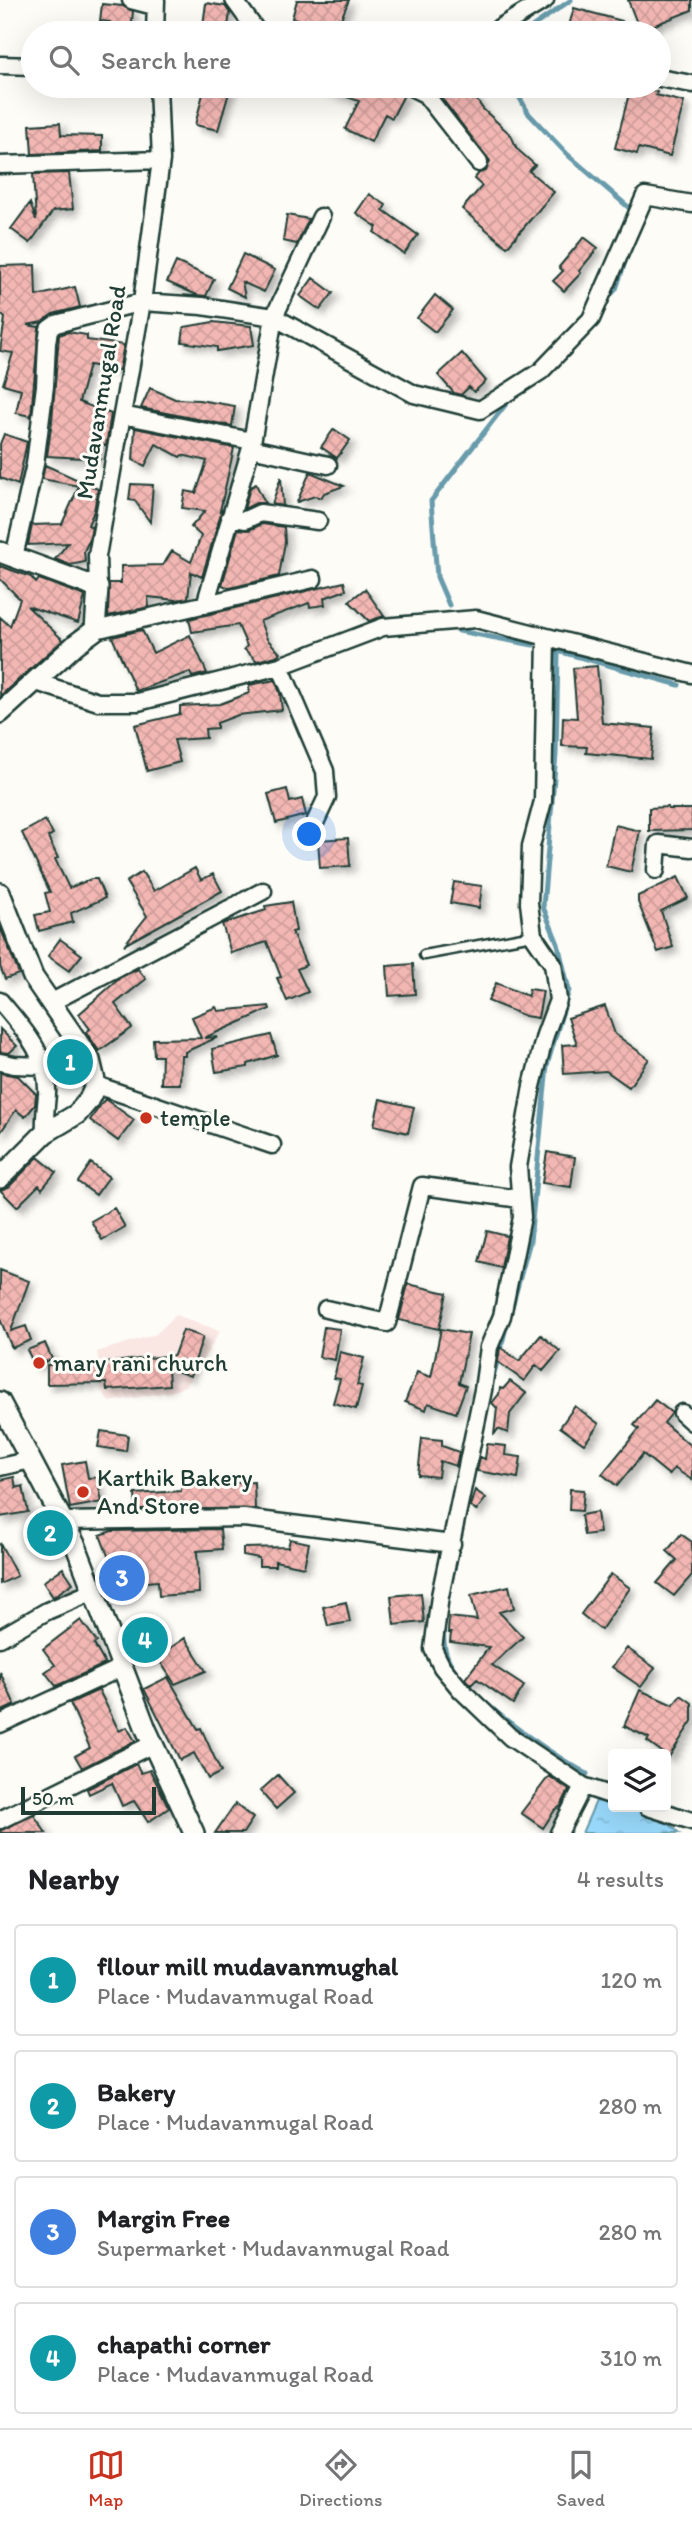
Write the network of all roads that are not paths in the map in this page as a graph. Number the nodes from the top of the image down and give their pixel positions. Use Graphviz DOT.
graph roads {
  1 [pos="131,0"];
  2 [pos="234,0"];
  3 [pos="545,0"];
  4 [pos="155,3"];
  5 [pos="155,21"];
  6 [pos="249,21"];
  7 [pos="510,21"];
  8 [pos="0,65"];
  9 [pos="21,66"];
  10 [pos="671,80"];
  11 [pos="692,84"];
  12 [pos="158,98"];
  13 [pos="429,98"];
  14 [pos="161,160"];
  15 [pos="479,163"];
  16 [pos="0,165"];
  17 [pos="692,204"];
  18 [pos="321,217"];
  19 [pos="142,302"];
  20 [pos="274,317"];
  21 [pos="122,415"];
  22 [pos="251,444"];
  23 [pos="328,465"];
  24 [pos="230,517"];
  25 [pos="318,521"];
  26 [pos="7,555"];
  27 [pos="313,579"];
  28 [pos="98,588"];
  29 [pos="205,605"];
  30 [pos="95,630"];
  31 [pos="547,637"];
  32 [pos="280,666"];
  33 [pos="692,674"];
  34 [pos="36,682"];
  35 [pos="0,713"];
  36 [pos="312,829"];
  37 [pos="692,848"];
  38 [pos="656,870"];
  39 [pos="263,891"];
  40 [pos="0,893"];
  41 [pos="533,935"];
  42 [pos="424,955"];
  43 [pos="0,1001"];
  44 [pos="50,1003"];
  45 [pos="0,1062"];
  46 [pos="44,1066"];
  47 [pos="96,1085"];
  48 [pos="45,1133"];
  49 [pos="272,1145"];
  50 [pos="0,1178"];
  51 [pos="520,1199"];
  52 [pos="326,1309"];
  53 [pos="0,1402"];
  54 [pos="31,1460"];
  55 [pos="0,1467"];
  56 [pos="63,1521"];
  57 [pos="452,1544"];
  58 [pos="94,1591"];
  59 [pos="0,1638"];
  60 [pos="123,1667"];
  61 [pos="0,1724"];
  62 [pos="153,1744"];
  63 [pos="583,1786"];
  64 [pos="608,1794"];
  65 [pos="664,1812"];
  66 [pos="0,1820"];
  67 [pos="692,1821"];
  68 [pos="194,1833"];
  69 [pos="559,1833"];
  1 -- 4 [label="street"];
  2 -- 6 [label="street"];
  3 -- 7 [label="street"];
  4 -- 5 [label="street"];
  8 -- 9 [label="street"];
  10 -- 11 [label="street"];
  12 -- 14 [label="street, Mudavanmugal Road"];
  13 -- 15 [label="street"];
  14 -- 16 [label="street"];
  14 -- 19 [label="street, Mudavanmugal Road"];
  17 -- 20 [label="street"];
  18 -- 20 [label="street"];
  19 -- 20 [label="street"];
  19 -- 21 [label="street, Mudavanmugal Road"];
  19 -- 26 [label="street"];
  20 -- 22 [label="street"];
  21 -- 22 [label="street"];
  21 -- 28 [label="street, Mudavanmugal Road"];
  22 -- 23 [label="street"];
  22 -- 24 [label="street"];
  24 -- 25 [label="street"];
  24 -- 29 [label="street"];
  26 -- 28 [label="street"];
  27 -- 29 [label="street"];
  28 -- 30 [label="street"];
  29 -- 30 [label="street"];
  30 -- 34 [label="street"];
  31 -- 32 [label="street"];
  31 -- 33 [label="street"];
  31 -- 41 [label="street"];
  32 -- 34 [label="street"];
  32 -- 36 [label="street"];
  34 -- 35 [label="street"];
  37 -- 38 [label="street"];
  39 -- 44 [label="street"];
  40 -- 44 [label="street"];
  41 -- 42 [label="lane"];
  41 -- 51 [label="street"];
  43 -- 46 [label="street"];
  44 -- 47 [label="street"];
  45 -- 46 [label="street"];
  46 -- 48 [label="street"];
  47 -- 48 [label="street"];
  47 -- 49 [label="street"];
  48 -- 50 [label="street"];
  51 -- 52 [label="street"];
  51 -- 57 [label="street"];
  53 -- 54 [label="street"];
  54 -- 55 [label="street"];
  54 -- 56 [label="street"];
  56 -- 57 [label="street"];
  56 -- 58 [label="street"];
  57 -- 63 [label="street"];
  58 -- 59 [label="street"];
  58 -- 60 [label="street"];
  60 -- 61 [label="street"];
  60 -- 62 [label="street"];
  62 -- 66 [label="street"];
  62 -- 68 [label="street"];
  63 -- 64 [label="street"];
  63 -- 69 [label="street"];
  65 -- 67 [label="street"];
}
